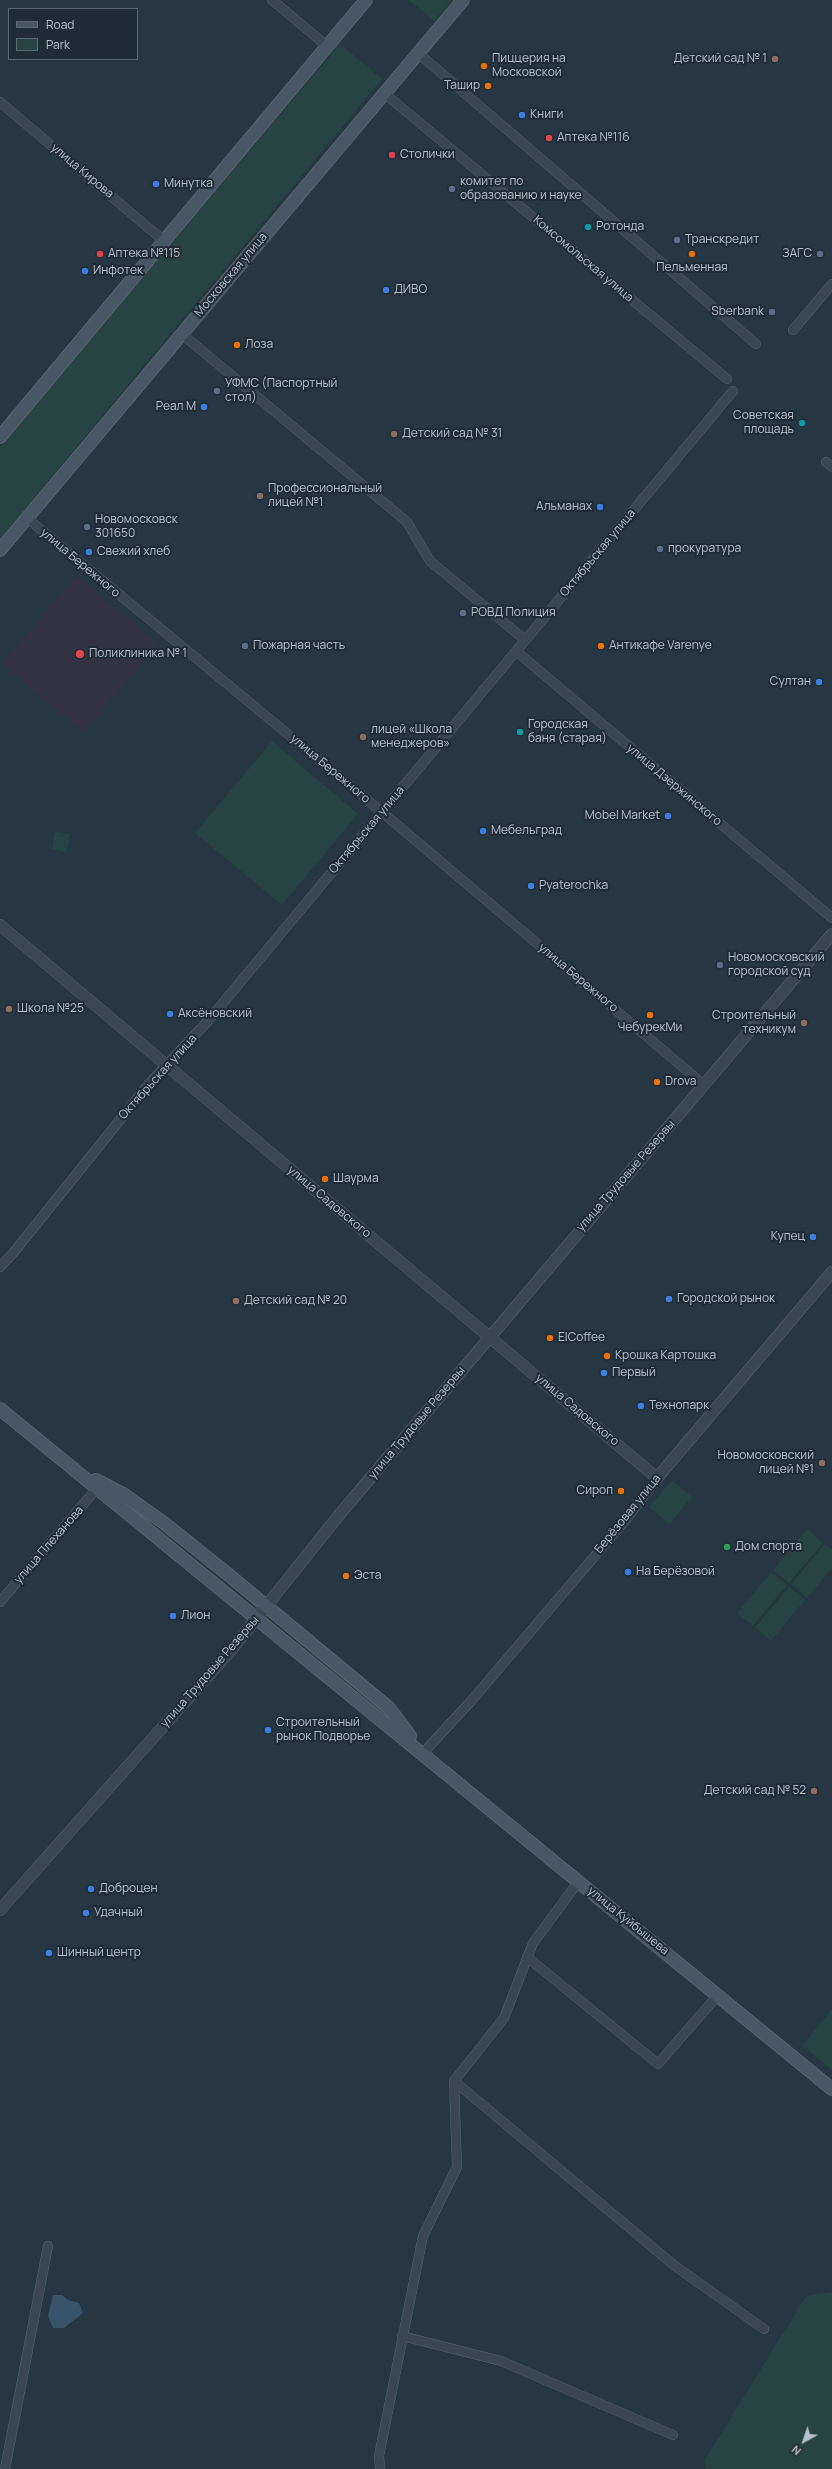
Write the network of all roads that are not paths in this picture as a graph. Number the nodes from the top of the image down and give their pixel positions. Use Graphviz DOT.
graph roads {
  1 [pos="272,0"];
  2 [pos="366,0"];
  3 [pos="463,0"];
  4 [pos="327,46"];
  5 [pos="418,53"];
  6 [pos="384,93"];
  7 [pos="0,102"];
  8 [pos="164,241"];
  9 [pos="832,284"];
  10 [pos="793,330"];
  11 [pos="182,334"];
  12 [pos="756,344"];
  13 [pos="727,379"];
  14 [pos="733,391"];
  15 [pos="0,437"];
  16 [pos="27,518"];
  17 [pos="0,550"];
  18 [pos="525,640"];
  19 [pos="516,651"];
  20 [pos="382,812"];
  21 [pos="832,918"];
  22 [pos="0,925"];
  23 [pos="832,934"];
  24 [pos="166,1066"];
  25 [pos="704,1085"];
  26 [pos="0,1267"];
  27 [pos="832,1272"];
  28 [pos="489,1337"];
  29 [pos="0,1409"];
  30 [pos="58,1456"];
  31 [pos="658,1478"];
  32 [pos="97,1488"];
  33 [pos="0,1602"];
  34 [pos="267,1607"];
  35 [pos="258,1618"];
  36 [pos="423,1753"];
  37 [pos="579,1881"];
  38 [pos="2,1904"];
  39 [pos="528,1957"];
  40 [pos="718,1995"];
  41 [pos="454,2081"];
  42 [pos="832,2089"];
  43 [pos="48,2246"];
  44 [pos="764,2329"];
  45 [pos="402,2336"];
  46 [pos="673,2434"];
  47 [pos="5,2469"];
  48 [pos="380,2469"];
  1 -- 4 [label="street"];
  2 -- 4 [label="main road"];
  3 -- 5 [label="main road, Московская улица"];
  4 -- 8 [label="main road"];
  5 -- 6 [label="main road, Московская улица"];
  5 -- 12 [label="street"];
  6 -- 11 [label="main road, Московская улица"];
  6 -- 13 [label="street, Комсомольская улица"];
  7 -- 8 [label="street, улица Кирова"];
  8 -- 15 [label="main road"];
  9 -- 10 [label="street"];
  11 -- 16 [label="main road, Московская улица"];
  11 -- 18 [label="street"];
  14 -- 18 [label="street, Октябрьская улица"];
  16 -- 17 [label="main road, Московская улица"];
  16 -- 20 [label="street, улица Бережного"];
  18 -- 19 [label="street, Октябрьская улица"];
  19 -- 20 [label="street, Октябрьская улица"];
  19 -- 21 [label="street, улица Дзержинского"];
  20 -- 24 [label="street, Октябрьская улица"];
  20 -- 25 [label="street, улица Бережного"];
  22 -- 24 [label="street, улица Садовского"];
  23 -- 25 [label="street, улица Трудовые Резервы"];
  24 -- 26 [label="street, Октябрьская улица"];
  24 -- 28 [label="street, улица Садовского"];
  25 -- 28 [label="street, улица Трудовые Резервы"];
  27 -- 31 [label="street, Берёзовая улица"];
  28 -- 31 [label="street, улица Садовского"];
  28 -- 34 [label="street, улица Трудовые Резервы"];
  29 -- 30 [label="main road"];
  30 -- 32 [label="main road"];
  30 -- 34 [label="main road"];
  31 -- 36 [label="street, Берёзовая улица"];
  32 -- 33 [label="street, улица Плеханова"];
  32 -- 35 [label="main road"];
  34 -- 35 [label="street, улица Трудовые Резервы"];
  34 -- 36 [label="main road"];
  35 -- 36 [label="main road"];
  35 -- 38 [label="street, улица Трудовые Резервы"];
  36 -- 37 [label="main road, улица Куйбышева"];
  37 -- 39 [label="street"];
  37 -- 40 [label="main road, улица Куйбышева"];
  39 -- 40 [label="street"];
  39 -- 41 [label="street"];
  40 -- 42 [label="main road, улица Куйбышева"];
  41 -- 44 [label="street"];
  41 -- 45 [label="street"];
  43 -- 47 [label="street"];
  45 -- 46 [label="street"];
  45 -- 48 [label="street"];
}
